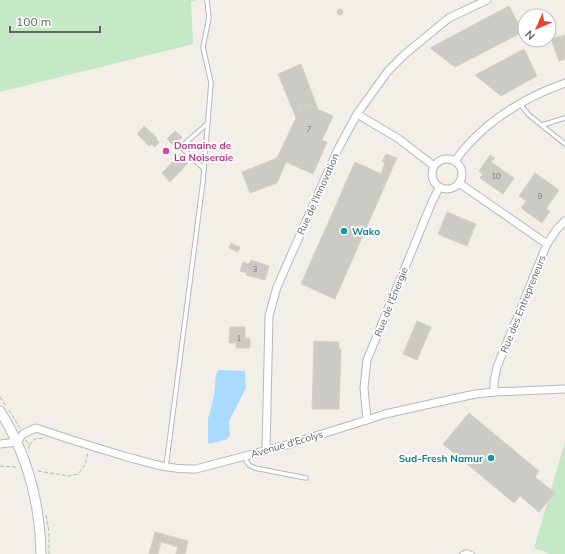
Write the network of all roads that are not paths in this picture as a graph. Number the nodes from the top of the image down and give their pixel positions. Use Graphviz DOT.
graph roads {
  1 [pos="207,0"];
  2 [pos="487,0"];
  3 [pos="565,83"];
  4 [pos="520,104"];
  5 [pos="357,114"];
  6 [pos="565,118"];
  7 [pos="208,123"];
  8 [pos="542,125"];
  9 [pos="565,144"];
  10 [pos="455,161"];
  11 [pos="434,166"];
  12 [pos="204,169"];
  13 [pos="459,183"];
  14 [pos="440,188"];
  15 [pos="565,221"];
  16 [pos="547,244"];
  17 [pos="565,389"];
  18 [pos="494,392"];
  19 [pos="0,411"];
  20 [pos="367,420"];
  21 [pos="17,442"];
  22 [pos="0,444"];
  23 [pos="266,450"];
  24 [pos="243,456"];
  25 [pos="166,468"];
  26 [pos="306,478"];
  27 [pos="41,554"];
  28 [pos="462,554"];
  29 [pos="472,554"];
  1 -- 7 [label="lane"];
  2 -- 5 [label="street, Rue de l'Innovation"];
  3 -- 4 [label="street"];
  4 -- 8 [label="lane"];
  4 -- 10 [label="street"];
  5 -- 11 [label="street"];
  5 -- 23 [label="street, Rue de l'Innovation"];
  6 -- 8 [label="lane"];
  7 -- 12 [label="lane"];
  7 -- 12 [label="lane"];
  8 -- 9 [label="lane"];
  10 -- 11 [label="street"];
  10 -- 13 [label="street"];
  11 -- 14 [label="street"];
  12 -- 25 [label="lane"];
  13 -- 14 [label="street"];
  13 -- 16 [label="street"];
  14 -- 20 [label="street, Rue de l'Énergie"];
  15 -- 16 [label="street, Rue des Entrepreneurs"];
  16 -- 18 [label="street, Rue des Entrepreneurs"];
  17 -- 18 [label="street, Avenue d'Ecolys"];
  18 -- 20 [label="street, Avenue d'Ecolys"];
  19 -- 21 [label="main road"];
  20 -- 23 [label="street, Avenue d'Ecolys"];
  21 -- 22 [label="street"];
  21 -- 25 [label="street, Avenue d'Ecolys"];
  21 -- 27 [label="main road"];
  23 -- 24 [label="street, Avenue d'Ecolys"];
  24 -- 25 [label="street, Avenue d'Ecolys"];
  24 -- 26 [label="lane"];
  28 -- 29 [label="lane"];
}
